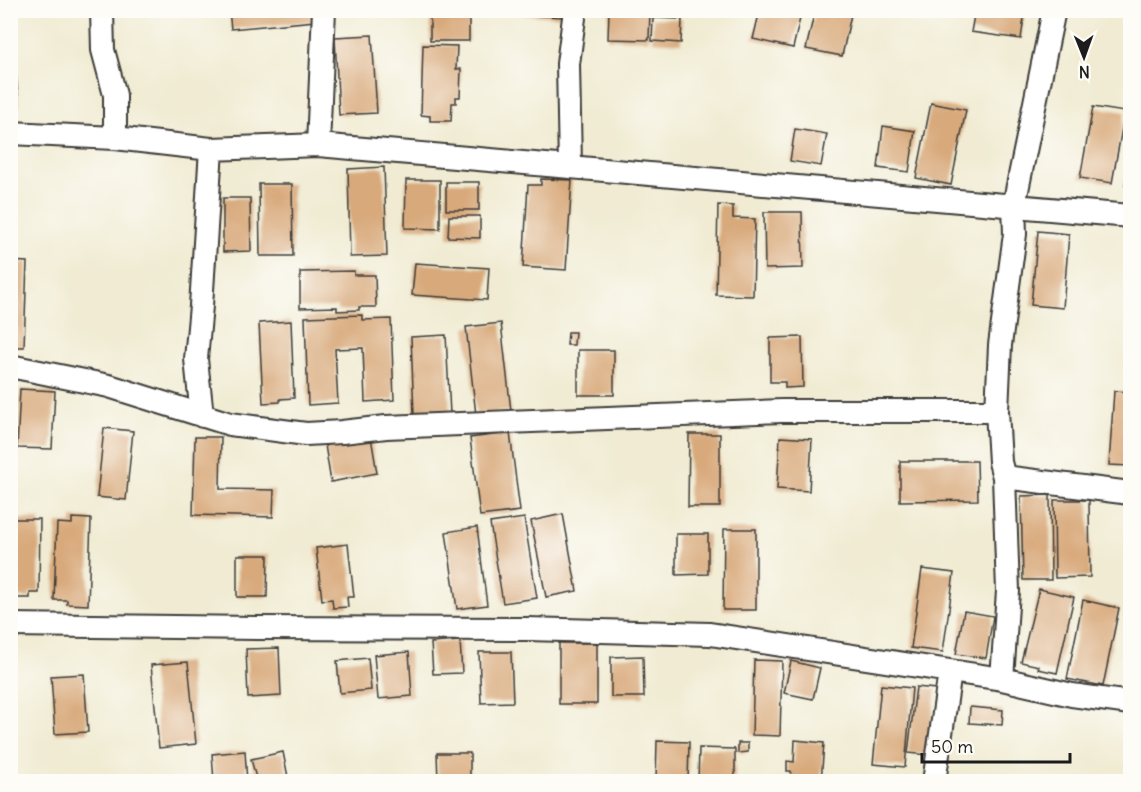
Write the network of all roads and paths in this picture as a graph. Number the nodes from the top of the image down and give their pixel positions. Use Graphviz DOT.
graph roads {
  1 [pos="102,10"];
  2 [pos="324,10"];
  3 [pos="575,10"];
  4 [pos="1054,10"];
  5 [pos="10,133"];
  6 [pos="115,138"];
  7 [pos="318,145"];
  8 [pos="211,149"];
  9 [pos="570,166"];
  10 [pos="1014,205"];
  11 [pos="1131,216"];
  12 [pos="10,366"];
  13 [pos="998,411"];
  14 [pos="202,416"];
  15 [pos="1004,477"];
  16 [pos="1131,493"];
  17 [pos="10,625"];
  18 [pos="950,672"];
  19 [pos="1002,679"];
  20 [pos="1131,703"];
  21 [pos="934,782"];
  1 -- 6 [label="street"];
  2 -- 7 [label="street"];
  3 -- 9 [label="street"];
  4 -- 10 [label="street"];
  5 -- 6 [label="street"];
  6 -- 8 [label="street"];
  7 -- 8 [label="street"];
  7 -- 9 [label="street"];
  8 -- 14 [label="street"];
  9 -- 10 [label="street"];
  10 -- 11 [label="street"];
  10 -- 13 [label="street"];
  12 -- 14 [label="street"];
  13 -- 14 [label="street"];
  13 -- 15 [label="street"];
  15 -- 16 [label="street"];
  15 -- 19 [label="street"];
  17 -- 18 [label="street"];
  18 -- 19 [label="street"];
  18 -- 21 [label="street"];
  19 -- 20 [label="street"];
}
